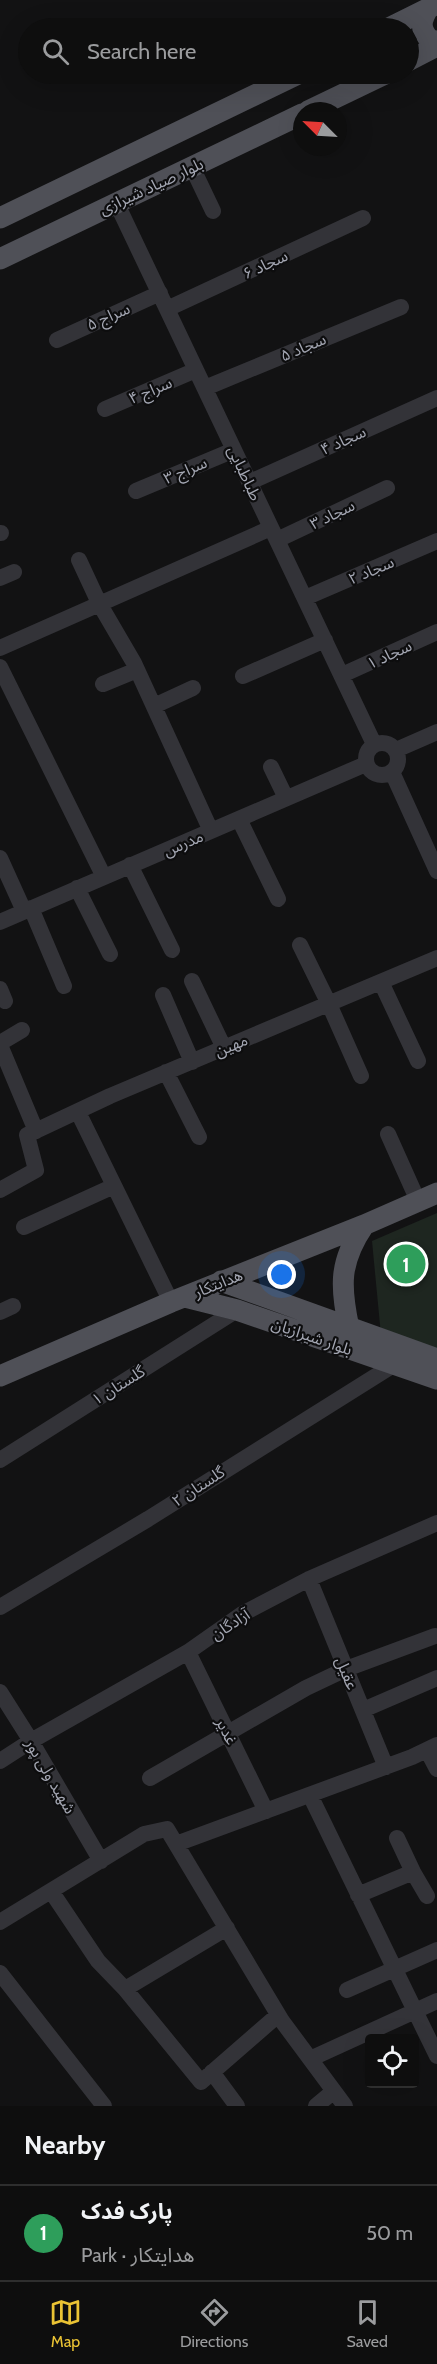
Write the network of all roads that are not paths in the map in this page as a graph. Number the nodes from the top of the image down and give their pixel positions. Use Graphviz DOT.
graph roads {
  1 [pos="432,6"];
  2 [pos="409,18"];
  3 [pos="437,41"];
  4 [pos="437,46"];
  5 [pos="419,55"];
  6 [pos="277,84"];
  7 [pos="363,84"];
  8 [pos="326,102"];
  9 [pos="293,118"];
  10 [pos="192,167"];
  11 [pos="116,202"];
  12 [pos="213,211"];
  13 [pos="0,218"];
  14 [pos="363,218"];
  15 [pos="0,259"];
  16 [pos="160,293"];
  17 [pos="401,306"];
  18 [pos="167,309"];
  19 [pos="57,340"];
  20 [pos="196,370"];
  21 [pos="206,388"];
  22 [pos="437,398"];
  23 [pos="105,409"];
  24 [pos="234,450"];
  25 [pos="250,482"];
  26 [pos="387,488"];
  27 [pos="136,491"];
  28 [pos="274,534"];
  29 [pos="437,541"];
  30 [pos="79,560"];
  31 [pos="305,598"];
  32 [pos="99,603"];
  33 [pos="437,632"];
  34 [pos="325,640"];
  35 [pos="0,648"];
  36 [pos="0,667"];
  37 [pos="137,670"];
  38 [pos="342,675"];
  39 [pos="243,676"];
  40 [pos="103,684"];
  41 [pos="193,688"];
  42 [pos="154,706"];
  43 [pos="437,732"];
  44 [pos="374,744"];
  45 [pos="396,750"];
  46 [pos="366,764"];
  47 [pos="271,767"];
  48 [pos="392,772"];
  49 [pos="286,798"];
  50 [pos="239,819"];
  51 [pos="211,831"];
  52 [pos="0,858"];
  53 [pos="130,865"];
  54 [pos="437,871"];
  55 [pos="104,877"];
  56 [pos="77,888"];
  57 [pos="278,899"];
  58 [pos="28,910"];
  59 [pos="0,922"];
  60 [pos="300,945"];
  61 [pos="172,950"];
  62 [pos="110,954"];
  63 [pos="437,958"];
  64 [pos="192,981"];
  65 [pos="381,982"];
  66 [pos="64,986"];
  67 [pos="163,994"];
  68 [pos="329,1004"];
  69 [pos="22,1030"];
  70 [pos="0,1044"];
  71 [pos="224,1048"];
  72 [pos="418,1061"];
  73 [pos="192,1062"];
  74 [pos="166,1072"];
  75 [pos="361,1076"];
  76 [pos="78,1112"];
  77 [pos="31,1133"];
  78 [pos="388,1134"];
  79 [pos="199,1137"];
  80 [pos="114,1186"];
  81 [pos="0,1188"];
  82 [pos="428,1197"];
  83 [pos="364,1226"];
  84 [pos="24,1227"];
  85 [pos="221,1281"];
  86 [pos="244,1288"];
  87 [pos="178,1300"];
  88 [pos="237,1310"];
  89 [pos="349,1328"];
  90 [pos="437,1359"];
  91 [pos="395,1364"];
  92 [pos="0,1376"];
  93 [pos="437,1379"];
  94 [pos="0,1460"];
  95 [pos="437,1523"];
  96 [pos="309,1579"];
  97 [pos="0,1607"];
  98 [pos="435,1636"];
  99 [pos="188,1652"];
  100 [pos="346,1670"];
  101 [pos="437,1678"];
  102 [pos="0,1692"];
  103 [pos="363,1710"];
  104 [pos="228,1734"];
  105 [pos="31,1741"];
  106 [pos="432,1748"];
  107 [pos="0,1761"];
  108 [pos="386,1767"];
  109 [pos="437,1769"];
  110 [pos="150,1778"];
  111 [pos="310,1795"];
  112 [pos="266,1811"];
  113 [pos="397,1838"];
  114 [pos="176,1844"];
  115 [pos="101,1861"];
  116 [pos="414,1872"];
  117 [pos="51,1891"];
  118 [pos="358,1895"];
  119 [pos="426,1896"];
  120 [pos="0,1922"];
  121 [pos="227,1928"];
  122 [pos="437,1950"];
  123 [pos="394,1970"];
  124 [pos="0,1973"];
  125 [pos="124,1989"];
  126 [pos="347,1990"];
  127 [pos="437,2001"];
  128 [pos="414,2010"];
  129 [pos="278,2015"];
  130 [pos="437,2056"];
  131 [pos="310,2059"];
  132 [pos="212,2072"];
  133 [pos="334,2091"];
  134 [pos="104,2106"];
  135 [pos="237,2106"];
  136 [pos="316,2106"];
  137 [pos="345,2106"];
  1 -- 2 [label="main road"];
  1 -- 3 [label="main road"];
  4 -- 5 [label="main road"];
  6 -- 13 [label="main road"];
  7 -- 8 [label="main road"];
  9 -- 10 [label="main road, بلوار صیاد شیرازی"];
  10 -- 11 [label="main road, بلوار صیاد شیرازی"];
  10 -- 12 [label="street"];
  11 -- 15 [label="main road, بلوار صیاد شیرازی"];
  11 -- 16 [label="street, طباطبایی"];
  14 -- 18 [label="street, سجاد ۶"];
  16 -- 18 [label="street, طباطبایی"];
  16 -- 19 [label="street, سراج ۵"];
  17 -- 21 [label="street, سجاد ۵"];
  18 -- 20 [label="street, طباطبایی"];
  20 -- 21 [label="street, طباطبایی"];
  20 -- 23 [label="street, سراج ۴"];
  21 -- 24 [label="street, طباطبایی"];
  22 -- 25 [label="street, سجاد ۴"];
  24 -- 25 [label="street, طباطبایی"];
  24 -- 27 [label="street, سراج ۳"];
  25 -- 28 [label="street, طباطبایی"];
  26 -- 28 [label="street, سجاد ۳"];
  28 -- 31 [label="street, طباطبایی"];
  28 -- 32 [label="street, سجاد ۳"];
  29 -- 31 [label="street, سجاد ۲"];
  30 -- 32 [label="street"];
  31 -- 34 [label="street, طباطبایی"];
  32 -- 35 [label="street, سجاد ۳"];
  32 -- 37 [label="street"];
  33 -- 38 [label="street, سجاد ۱"];
  34 -- 38 [label="street, طباطبایی"];
  34 -- 39 [label="street"];
  36 -- 55 [label="street"];
  37 -- 40 [label="street"];
  37 -- 42 [label="street"];
  38 -- 44 [label="street, طباطبایی"];
  41 -- 42 [label="street"];
  42 -- 51 [label="street"];
  43 -- 45 [label="street"];
  44 -- 45 [label="street"];
  44 -- 46 [label="street"];
  45 -- 48 [label="street"];
  46 -- 48 [label="street"];
  46 -- 49 [label="street, مدرس"];
  47 -- 49 [label="street"];
  48 -- 54 [label="street"];
  49 -- 50 [label="street, مدرس"];
  50 -- 51 [label="street, مدرس"];
  50 -- 57 [label="street"];
  51 -- 53 [label="street, مدرس"];
  52 -- 58 [label="street"];
  53 -- 55 [label="street, مدرس"];
  53 -- 61 [label="street"];
  55 -- 56 [label="street, مدرس"];
  56 -- 58 [label="street, مدرس"];
  56 -- 62 [label="street"];
  58 -- 59 [label="street, مدرس"];
  58 -- 66 [label="street"];
  60 -- 68 [label="street"];
  63 -- 65 [label="street, مهین"];
  64 -- 71 [label="street"];
  65 -- 68 [label="street, مهین"];
  65 -- 72 [label="street"];
  67 -- 73 [label="street"];
  68 -- 71 [label="street, مهین"];
  68 -- 75 [label="street"];
  69 -- 70 [label="street"];
  70 -- 77 [label="street"];
  71 -- 73 [label="street, مهین"];
  73 -- 74 [label="street, مهین"];
  74 -- 76 [label="street, مهین"];
  74 -- 79 [label="street"];
  76 -- 77 [label="street, مهین"];
  76 -- 80 [label="street"];
  77 -- 81 [label="street"];
  78 -- 82 [label="street"];
  80 -- 84 [label="street"];
  80 -- 87 [label="street"];
  82 -- 83 [label="main road, هدایتکار"];
  83 -- 85 [label="main road, هدایتکار"];
  83 -- 89 [label="main road"];
  85 -- 86 [label="main road, بلوار شیرازیان"];
  85 -- 87 [label="main road, هدایتکار"];
  86 -- 88 [label="main road"];
  86 -- 89 [label="main road, بلوار شیرازیان"];
  87 -- 88 [label="main road, بلوار شیرازیان"];
  87 -- 92 [label="main road, هدایتکار"];
  88 -- 91 [label="main road, بلوار شیرازیان"];
  88 -- 94 [label="street, گلستان ۱"];
  89 -- 90 [label="main road, بلوار شیرازیان"];
  91 -- 93 [label="main road, بلوار شیرازیان"];
  91 -- 97 [label="street, گلستان ۲"];
  95 -- 96 [label="street, آزادگان"];
  96 -- 99 [label="street, آزادگان"];
  96 -- 100 [label="street, عقیل"];
  98 -- 100 [label="street"];
  99 -- 104 [label="street, غدیر"];
  99 -- 105 [label="street, آزادگان"];
  100 -- 103 [label="street, عقیل"];
  100 -- 104 [label="street"];
  101 -- 103 [label="street"];
  102 -- 105 [label="street, شهید ولی پور"];
  103 -- 108 [label="street, عقیل"];
  104 -- 110 [label="street"];
  104 -- 112 [label="street, غدیر"];
  105 -- 107 [label="street, آزادگان"];
  105 -- 115 [label="street, شهید ولی پور"];
  106 -- 108 [label="street"];
  106 -- 109 [label="street"];
  108 -- 111 [label="street"];
  111 -- 112 [label="street"];
  111 -- 118 [label="street"];
  112 -- 114 [label="street"];
  113 -- 116 [label="street"];
  114 -- 115 [label="street"];
  114 -- 121 [label="street"];
  115 -- 117 [label="street"];
  116 -- 118 [label="street"];
  116 -- 119 [label="street"];
  117 -- 120 [label="street"];
  117 -- 125 [label="street"];
  118 -- 123 [label="street"];
  121 -- 125 [label="street"];
  121 -- 129 [label="street"];
  122 -- 123 [label="street"];
  123 -- 126 [label="street"];
  123 -- 128 [label="street"];
  124 -- 134 [label="street"];
  125 -- 132 [label="street"];
  127 -- 128 [label="street"];
  128 -- 130 [label="street"];
  128 -- 131 [label="street"];
  129 -- 131 [label="street"];
  129 -- 132 [label="street"];
  131 -- 133 [label="street"];
  132 -- 135 [label="street"];
  133 -- 136 [label="street"];
  133 -- 137 [label="street"];
}
